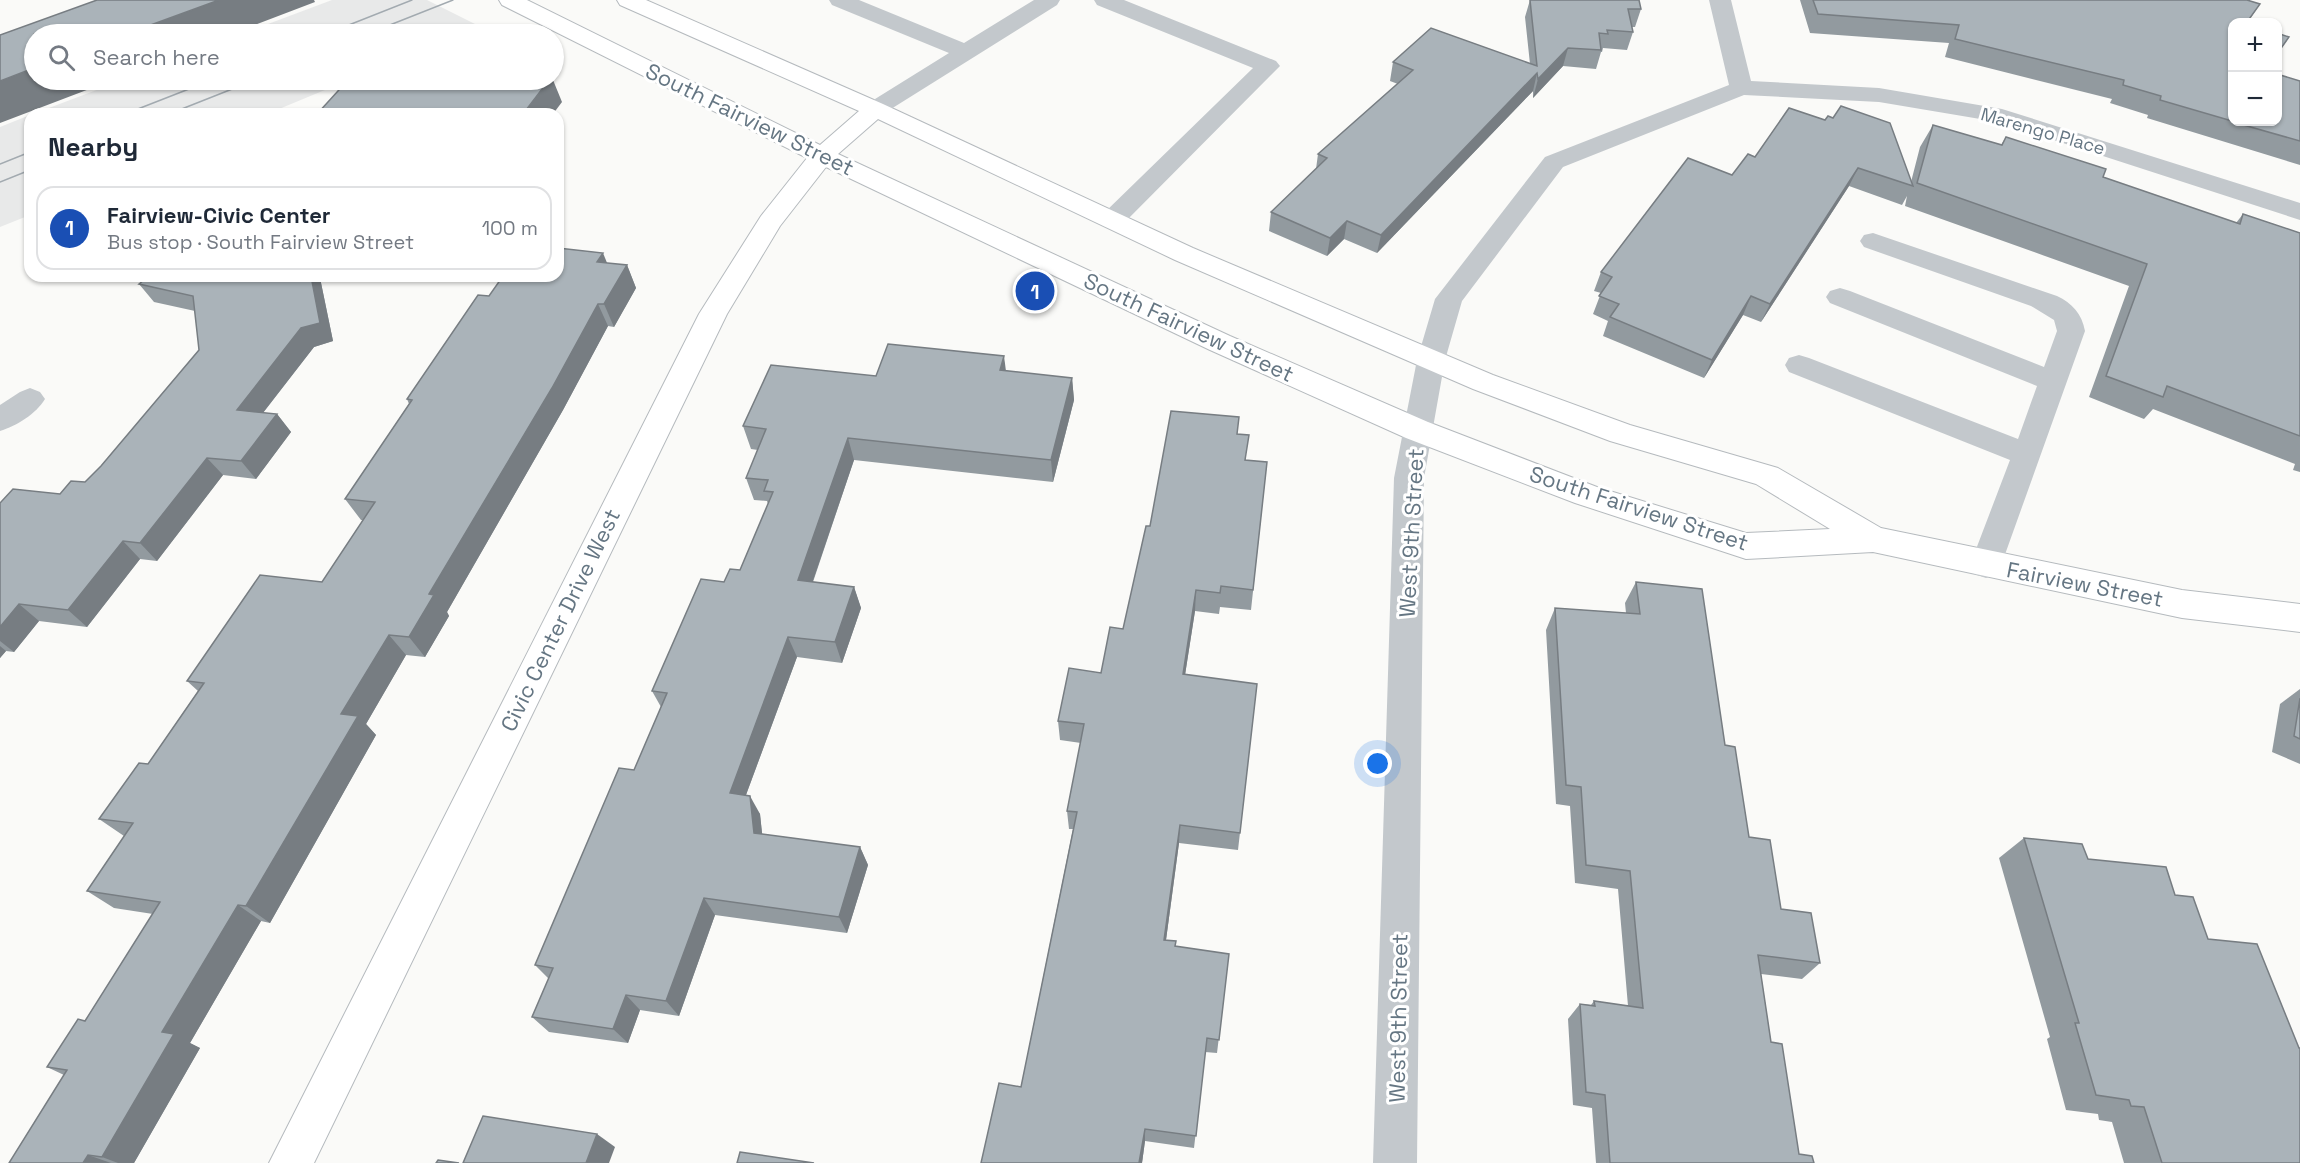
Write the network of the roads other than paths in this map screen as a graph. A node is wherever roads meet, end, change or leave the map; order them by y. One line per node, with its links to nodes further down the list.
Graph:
1 (510, 0): 7 (main road, South Fairview Street)
2 (628, 0): 11 (main road)
3 (840, 0): 9 (street)
4 (1049, 0): 9 (street)
5 (1105, 0): 14 (street)
6 (1720, 0): 10 (street)
7 (558, 24)
8 (564, 27): 12 (main road, South Fairview Street)
9 (966, 52): 11 (street)
10 (1741, 88): 13 (street, Marengo Place); 17 (street, West 9th Street)
11 (875, 109): 12 (main road, Civic Center Drive West); 14 (main road)
12 (822, 156): 22 (main road, South Fairview Street); 27 (main road, Civic Center Drive West)
13 (2300, 212)
14 (1112, 220): 17 (main road)
15 (1873, 241): 19 (street)
16 (1840, 297): 19 (street)
17 (1431, 360): 22 (street, West 9th Street); 24 (main road)
18 (1799, 365): 23 (street)
19 (2052, 381): 23 (street)
20 (30, 399): 21 (street)
21 (0, 420)
22 (1417, 430): 24 (main road, South Fairview Street); 28 (street, West 9th Street)
23 (2027, 455): 25 (street)
24 (1873, 539): 25 (main road, Fairview Street)
25 (1986, 565): 26 (main road, Fairview Street)
26 (2300, 618)
27 (291, 1163)
28 (1395, 1163)

